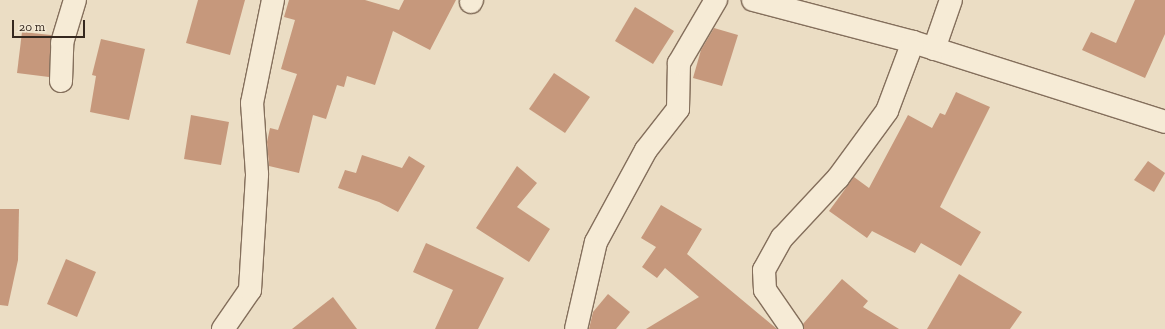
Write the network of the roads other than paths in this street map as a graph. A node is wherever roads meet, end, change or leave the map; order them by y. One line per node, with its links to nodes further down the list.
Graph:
1 (75, 0): 8 (street)
2 (273, 0): 10 (street)
3 (716, 0): 11 (street)
4 (753, 0): 6 (street)
5 (951, 0): 7 (street)
6 (913, 42): 7 (street); 12 (street)
7 (934, 49): 9 (street)
8 (61, 81)
9 (1165, 122)
10 (223, 329)
11 (576, 329)
12 (792, 329)

